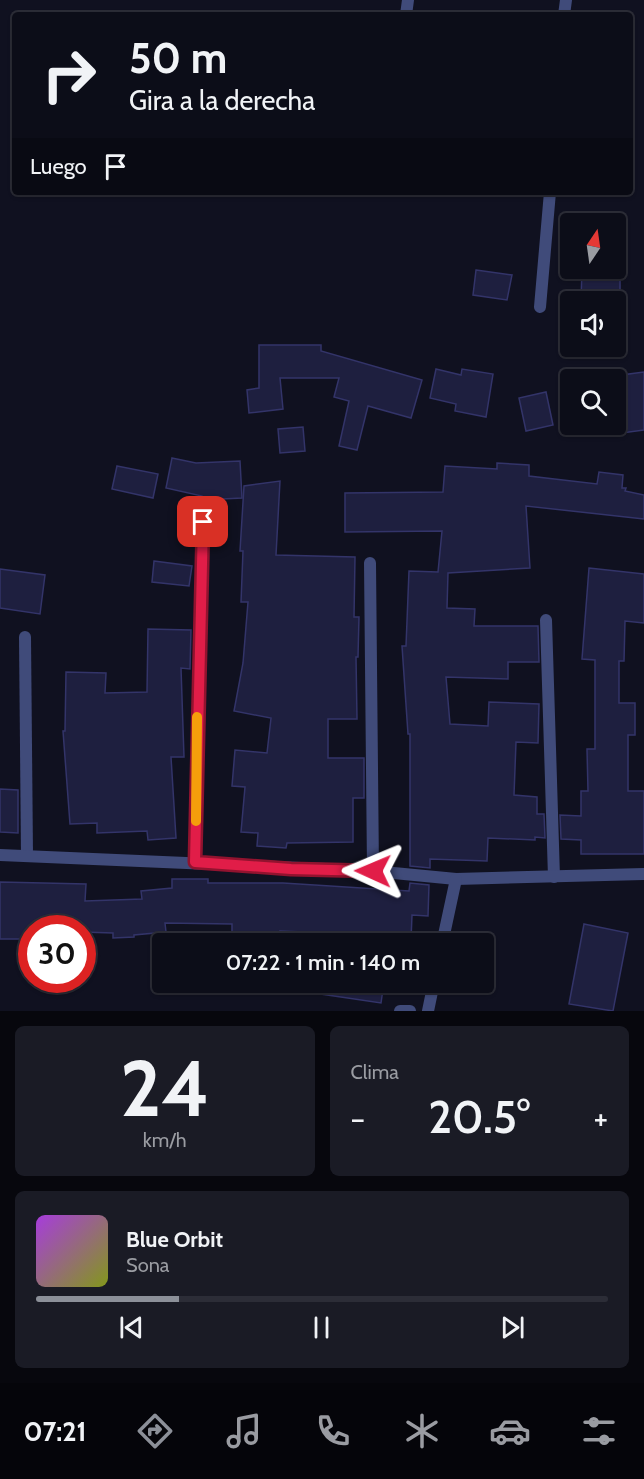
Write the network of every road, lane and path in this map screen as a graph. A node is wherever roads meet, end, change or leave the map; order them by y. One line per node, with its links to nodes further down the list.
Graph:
1 (550, 195): 2 (street)
2 (540, 307)
3 (203, 522): 9 (street)
4 (370, 563): 10 (street)
5 (546, 620): 12 (street)
6 (25, 637): 8 (street)
7 (0, 855): 8 (street)
8 (27, 855): 9 (street)
9 (195, 862): 10 (street)
10 (373, 871): 13 (street)
11 (644, 874): 12 (street)
12 (554, 877): 13 (street)
13 (456, 879): 14 (street)
14 (444, 933)
15 (432, 993): 18 (street)
16 (400, 1011): 17 (street)
17 (410, 1011)
18 (428, 1011)

